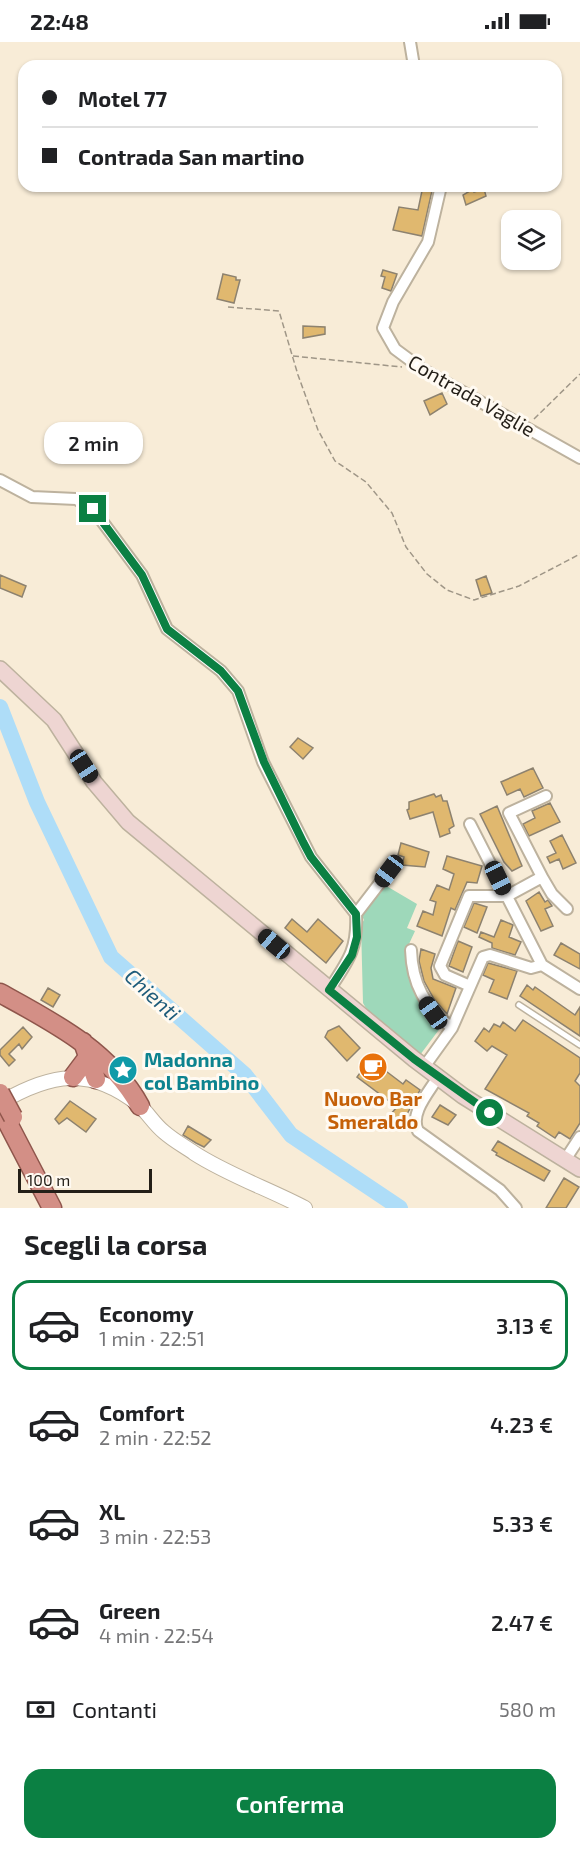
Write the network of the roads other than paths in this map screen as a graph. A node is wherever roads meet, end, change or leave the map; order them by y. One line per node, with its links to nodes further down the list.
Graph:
1 (410, 42): 2 (street)
2 (413, 60)
3 (440, 192): 4 (street, Contrada Vaglie)
4 (580, 458)
5 (0, 480): 13 (street)
6 (0, 669): 18 (main road)
7 (546, 796): 10 (street)
8 (470, 824): 11 (street)
9 (389, 871): 13 (street)
10 (542, 877): 11 (street); 12 (street)
11 (507, 896): 15 (street); 16 (street)
12 (567, 909)
13 (356, 914): 18 (street)
14 (411, 950): 21 (street)
15 (542, 965): 16 (street); 17 (street)
16 (470, 986): 21 (street)
17 (580, 989)
18 (329, 990): 24 (main road)
19 (0, 993): 23 (highway)
20 (519, 1005): 22 (lane)
21 (452, 1028): 24 (street)
22 (580, 1045)
23 (91, 1052): 25 (highway); 27 (highway); 29 (highway)
24 (424, 1067): 26 (main road)
25 (73, 1077): 27 (street); 30 (street)
26 (438, 1077): 32 (main road); 37 (street)
27 (96, 1079): 29 (street)
28 (0, 1093): 30 (highway, bridge)
29 (140, 1106): 36 (street)
30 (5, 1112): 34 (highway); 35 (highway)
31 (580, 1137): 32 (street)
32 (565, 1160): 33 (main road)
33 (580, 1169)
34 (52, 1208)
35 (60, 1208)
36 (305, 1208)
37 (516, 1208)

